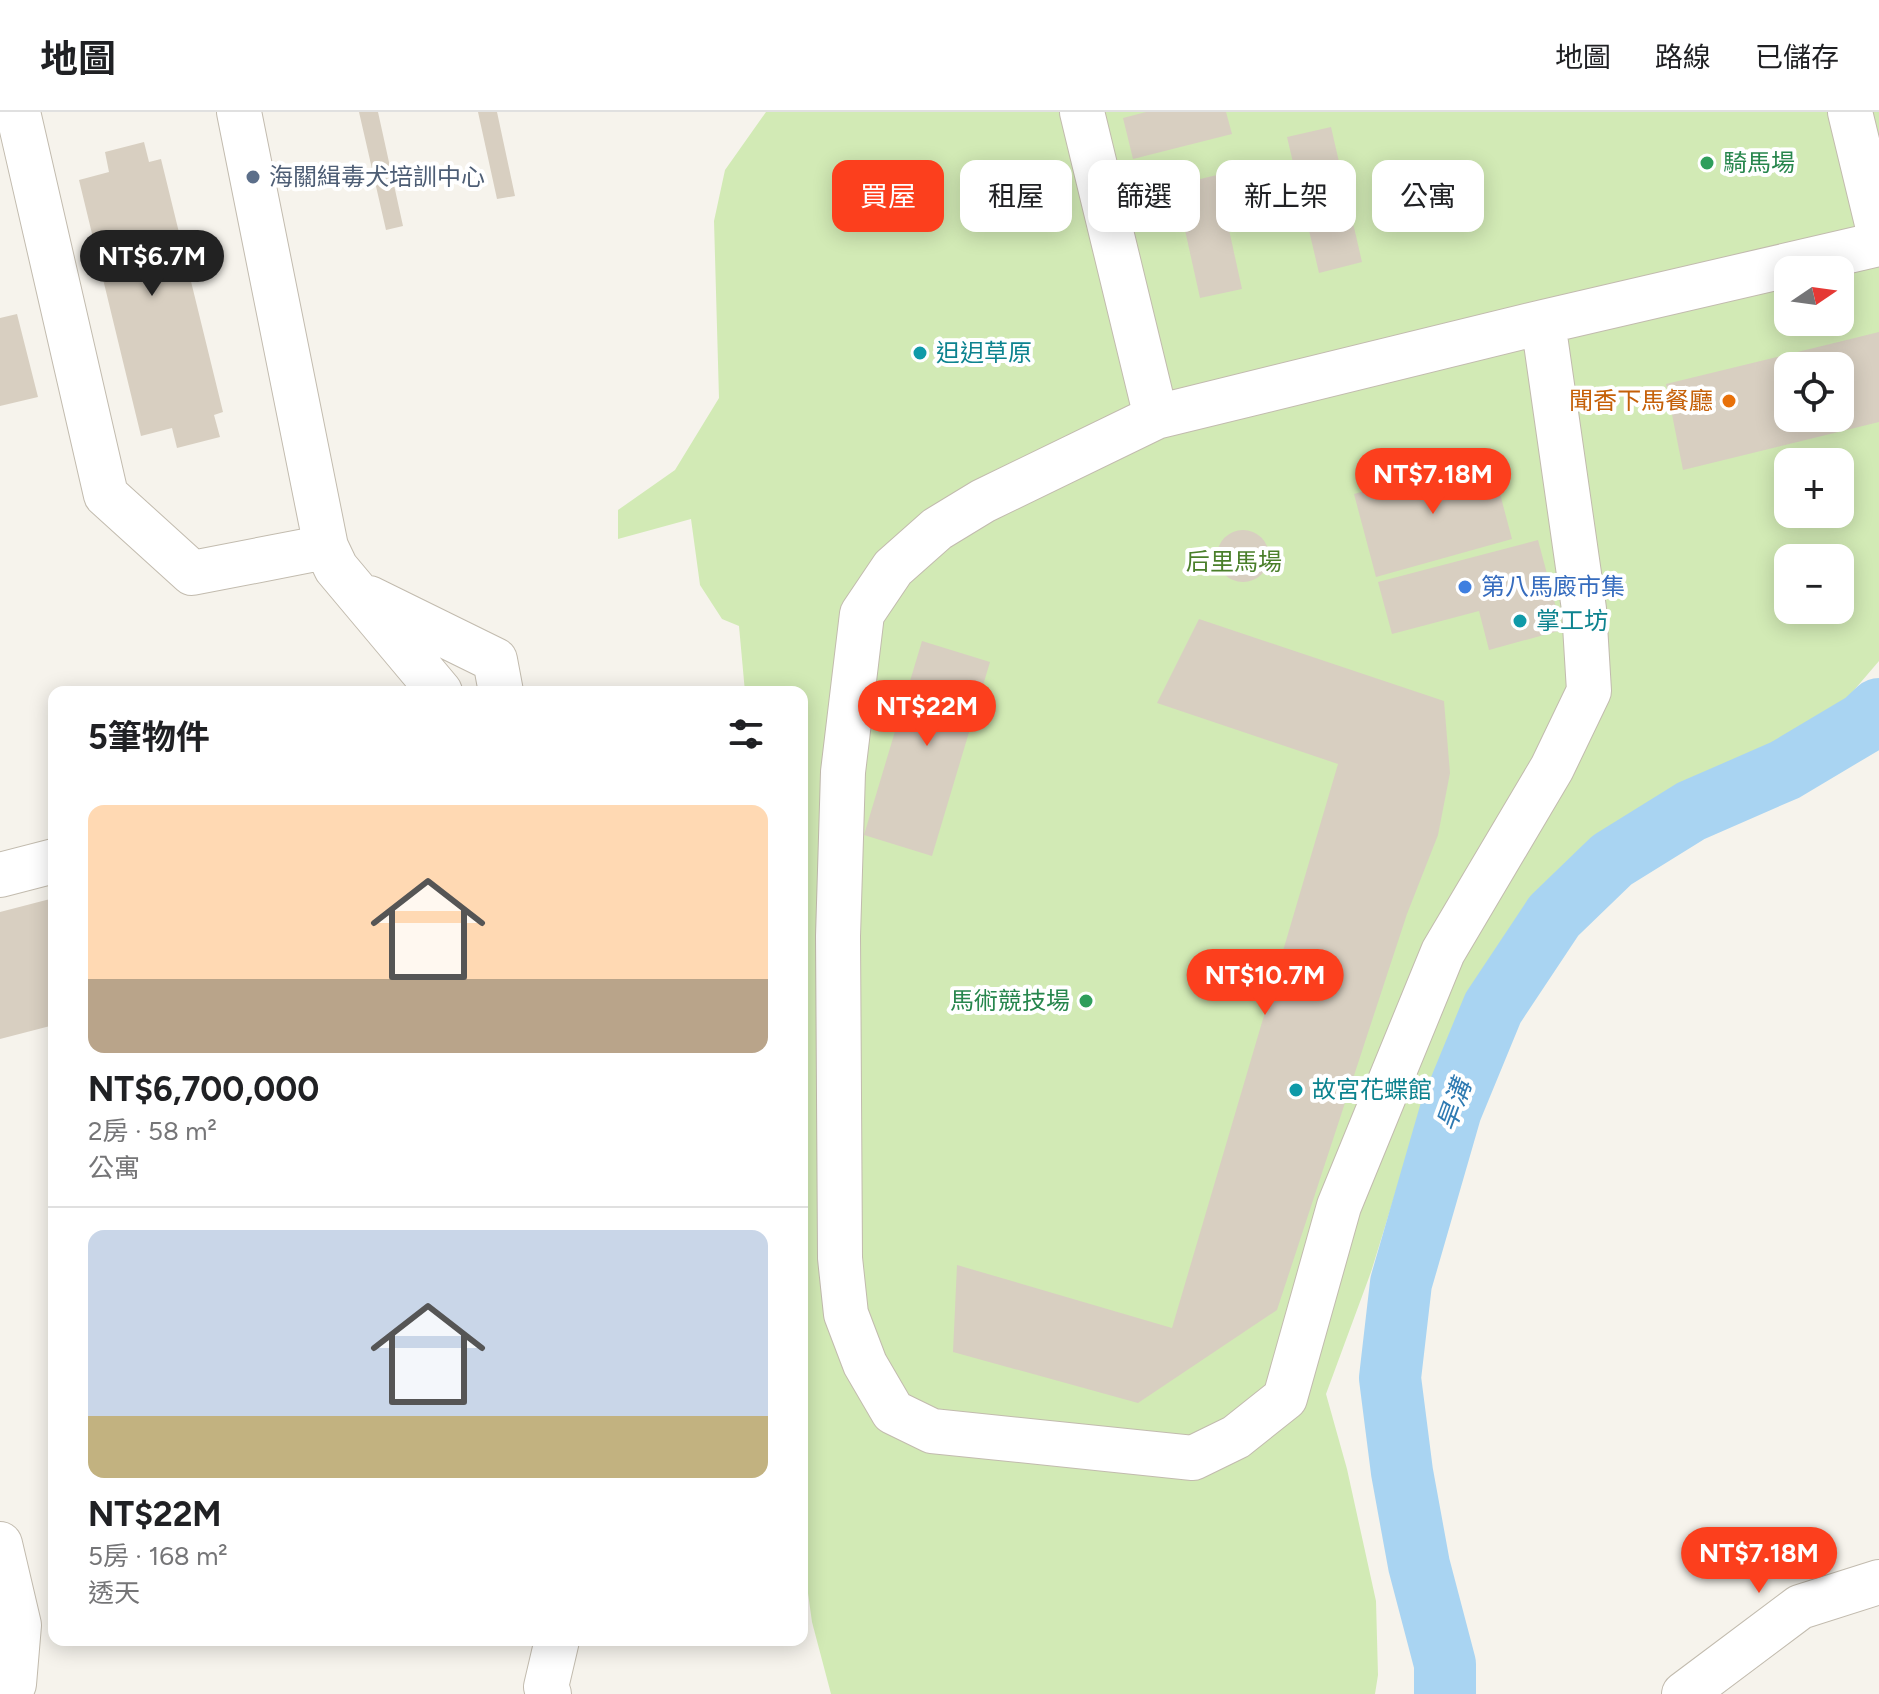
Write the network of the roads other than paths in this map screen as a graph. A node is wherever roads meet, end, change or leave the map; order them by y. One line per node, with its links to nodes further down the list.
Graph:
1 (18, 112): 9 (street)
2 (239, 112): 9 (street)
3 (1082, 112): 8 (street)
4 (1850, 112): 5 (street)
5 (1879, 232)
6 (1879, 244): 7 (street)
7 (1543, 322): 8 (street); 8 (street)
8 (1156, 417)
9 (326, 547): 10 (street)
10 (356, 592): 11 (street); 12 (street)
11 (435, 686)
12 (500, 686)
13 (48, 863): 14 (street)
14 (0, 875)
15 (0, 1544): 18 (street)
16 (1879, 1582): 20 (street)
17 (556, 1646): 19 (street)
18 (5, 1694)
19 (549, 1694)
20 (1684, 1694)

